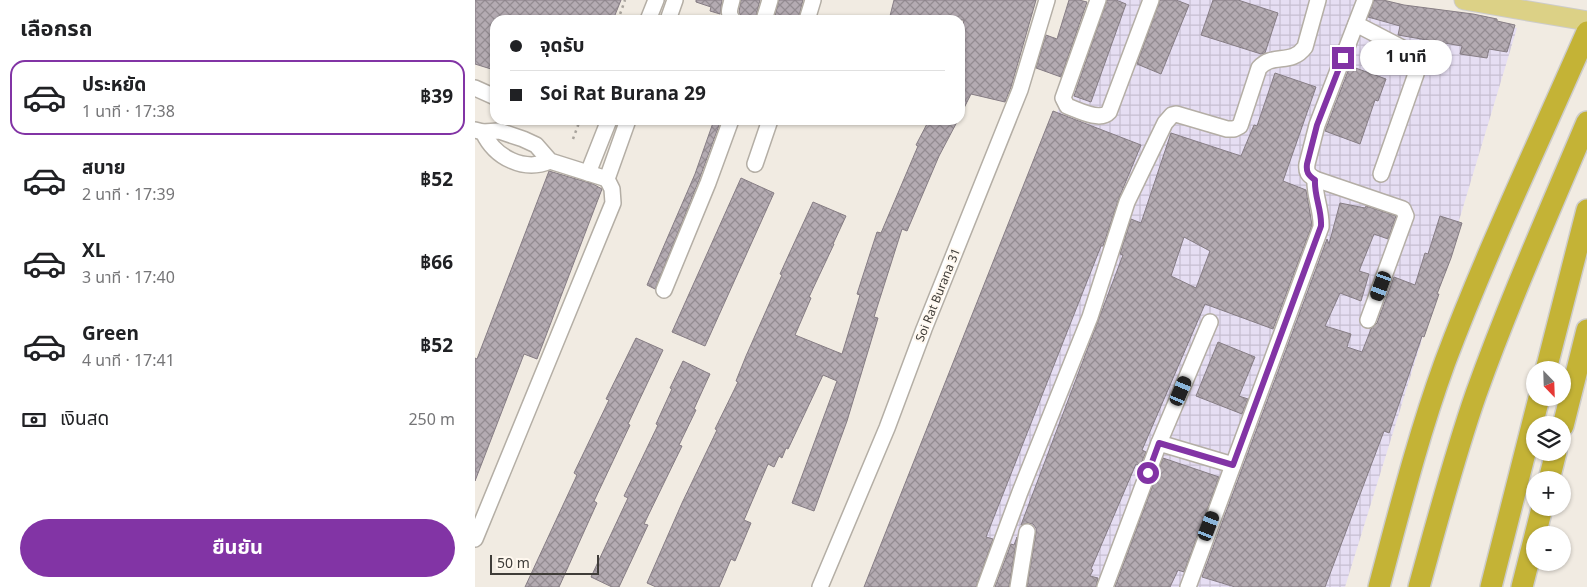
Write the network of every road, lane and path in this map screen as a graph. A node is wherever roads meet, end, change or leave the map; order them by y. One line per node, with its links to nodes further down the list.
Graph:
1 (625, 0): 13 (path)
2 (656, 0): 14 (street)
3 (675, 0): 15 (street)
4 (732, 0): 16 (street)
5 (770, 0): 17 (street)
6 (813, 0): 18 (street)
7 (1047, 0): 51 (street, Soi Rat Burana 31)
8 (1098, 0): 9 (street)
9 (1151, 0)
10 (1318, 0): 52 (street)
11 (1365, 0): 20 (street)
12 (1464, 0): 19 (main road)
13 (620, 15)
14 (650, 15)
15 (669, 15)
16 (729, 15)
17 (766, 15)
18 (808, 15)
19 (1587, 21)
20 (1356, 24): 35 (street); 37 (street)
21 (1587, 32): 56 (highway)
22 (475, 88): 23 (street)
23 (490, 95)
24 (1587, 122): 57 (highway)
25 (578, 125): 31 (path)
26 (607, 125): 34 (street)
27 (626, 125): 36 (street)
28 (729, 125): 39 (street)
29 (768, 125): 33 (street)
30 (487, 128): 32 (street); 32 (street)
31 (573, 139)
32 (550, 161): 34 (street)
33 (755, 164)
34 (588, 172): 36 (street)
35 (1381, 174)
36 (607, 179): 50 (street)
37 (1315, 180): 40 (street); 47 (street)
38 (1587, 210): 43 (highway)
39 (664, 290)
40 (1368, 320)
41 (1210, 322): 46 (street)
42 (1587, 330): 45 (highway)
43 (1548, 361)
44 (1537, 406): 58 (highway)
45 (1566, 416)
46 (1159, 443): 47 (street); 54 (street)
47 (1233, 465): 55 (street)
48 (1540, 516): 59 (highway)
49 (1027, 532): 53 (street)
50 (475, 539)
51 (820, 587)
52 (985, 587)
53 (1018, 587)
54 (1105, 587)
55 (1188, 587)
56 (1379, 587)
57 (1419, 587)
58 (1491, 587)
59 (1521, 587)

